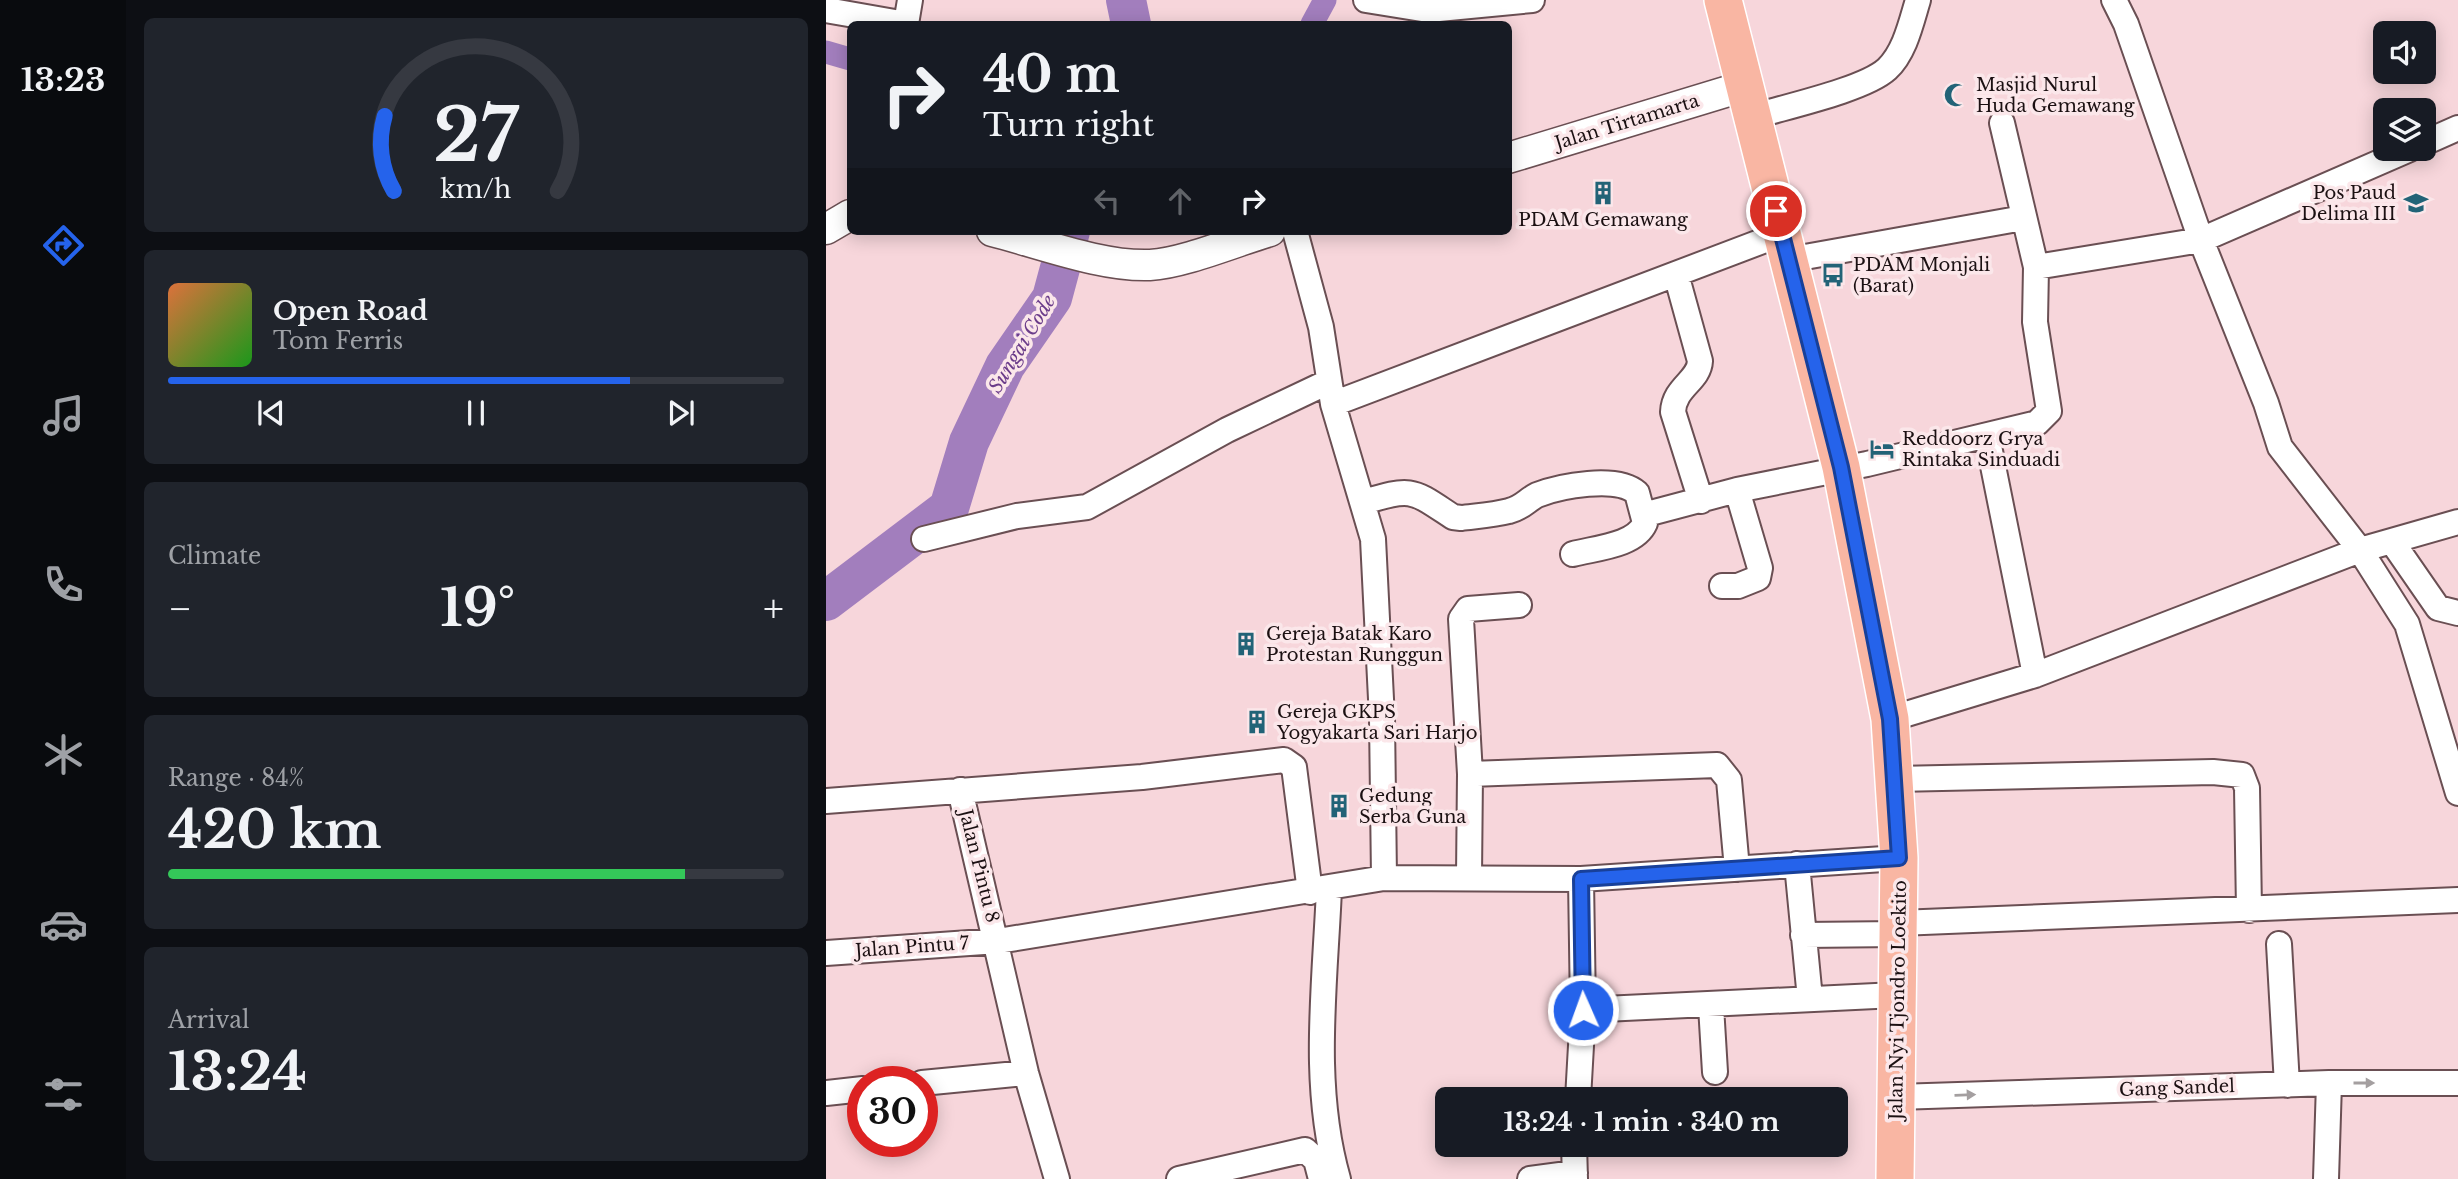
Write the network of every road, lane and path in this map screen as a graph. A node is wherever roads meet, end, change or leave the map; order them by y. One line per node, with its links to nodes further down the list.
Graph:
1 (910, 0): 10 (street)
2 (1366, 0): 7 (street)
3 (1532, 0): 7 (street)
4 (1723, 0): 11 (main road, Jalan Nyi Tjondro Loekito)
5 (1918, 0): 11 (street)
6 (2114, 0): 23 (street)
7 (1429, 5)
8 (826, 10): 9 (street)
9 (889, 21)
10 (906, 21)
11 (1749, 101): 15 (street, Jalan Tirtamarta); 24 (main road, Jalan Nyi Tjondro Loekito)
12 (2002, 123): 18 (street)
13 (2458, 128): 14 (street)
14 (2436, 138)
15 (1512, 157)
16 (2382, 161): 23 (street)
17 (847, 217): 19 (street)
18 (2023, 218): 24 (street); 25 (street)
19 (826, 229)
20 (1008, 235): 21 (street)
21 (1256, 235)
22 (1296, 235): 27 (street)
23 (2201, 240): 25 (street); 37 (street)
24 (1785, 247): 26 (street); 29 (main road, Jalan Nyi Tjondro Loekito)
25 (2036, 267): 28 (street)
26 (1676, 274): 27 (street); 31 (street)
27 (1330, 393): 32 (street); 35 (street)
28 (1987, 436): 29 (street); 42 (street)
29 (1841, 467): 30 (street); 43 (main road, Jalan Nyi Tjondro Loekito)
30 (1737, 490): 31 (street); 39 (street)
31 (1701, 501): 33 (street)
32 (1364, 502): 33 (street); 53 (street)
33 (1643, 515): 38 (street)
34 (2458, 522): 36 (street)
35 (924, 539)
36 (2393, 543): 37 (street); 41 (street)
37 (2360, 550): 42 (street); 47 (street)
38 (1573, 554)
39 (1722, 586)
40 (1519, 605): 44 (street)
41 (2458, 613)
42 (2035, 675): 43 (street)
43 (1890, 719): 45 (main road, Jalan Nyi Tjondro Loekito)
44 (1470, 774): 51 (street); 52 (street)
45 (1896, 779): 49 (main road, Jalan Nyi Tjondro Loekito); 57 (street)
46 (960, 790): 48 (street); 55 (street); 60 (street, Jalan Pintu 8)
47 (2458, 793)
48 (826, 802)
49 (1899, 858): 50 (street, Jalan Pintu 7); 58 (main road, Jalan Nyi Tjondro Loekito)
50 (1797, 864): 51 (street, Jalan Pintu 7); 59 (street)
51 (1737, 869): 54 (street, Jalan Pintu 7)
52 (1469, 876): 53 (street, Jalan Pintu 7); 54 (street, Jalan Pintu 7)
53 (1384, 878): 55 (street, Jalan Pintu 7)
54 (1581, 879): 66 (street)
55 (1320, 890): 60 (street, Jalan Pintu 7); 82 (street)
56 (2458, 900): 57 (street)
57 (2249, 910): 58 (street)
58 (1899, 929): 59 (street); 63 (main road, Jalan Nyi Tjondro Loekito)
59 (1803, 935): 64 (street)
60 (998, 942): 62 (street, Jalan Pintu 7); 68 (street, Jalan Pintu 8)
61 (2279, 944): 72 (street)
62 (826, 953)
63 (1896, 995): 64 (street); 76 (main road, Jalan Nyi Tjondro Loekito)
64 (1810, 999): 65 (street)
65 (1711, 1006): 66 (street); 67 (street)
66 (1583, 1010): 73 (street)
67 (1715, 1072)
68 (1026, 1073): 69 (street); 80 (street, Jalan Pintu 8)
69 (938, 1081)
70 (2329, 1083): 71 (street, Gang Sandel, one-way to 71); 72 (street, Gang Sandel); 85 (street)
71 (2458, 1083)
72 (2287, 1085): 76 (street, Gang Sandel, one-way to 72)
73 (1579, 1087)
74 (847, 1091): 75 (street)
75 (826, 1093)
76 (1897, 1097): 84 (main road, Jalan Nyi Tjondro Loekito)
77 (1574, 1157): 78 (street)
78 (1575, 1176): 83 (street)
79 (1194, 1177): 81 (street)
80 (1057, 1179)
81 (1321, 1179)
82 (1338, 1179)
83 (1530, 1179)
84 (1895, 1179)
85 (2326, 1179)

